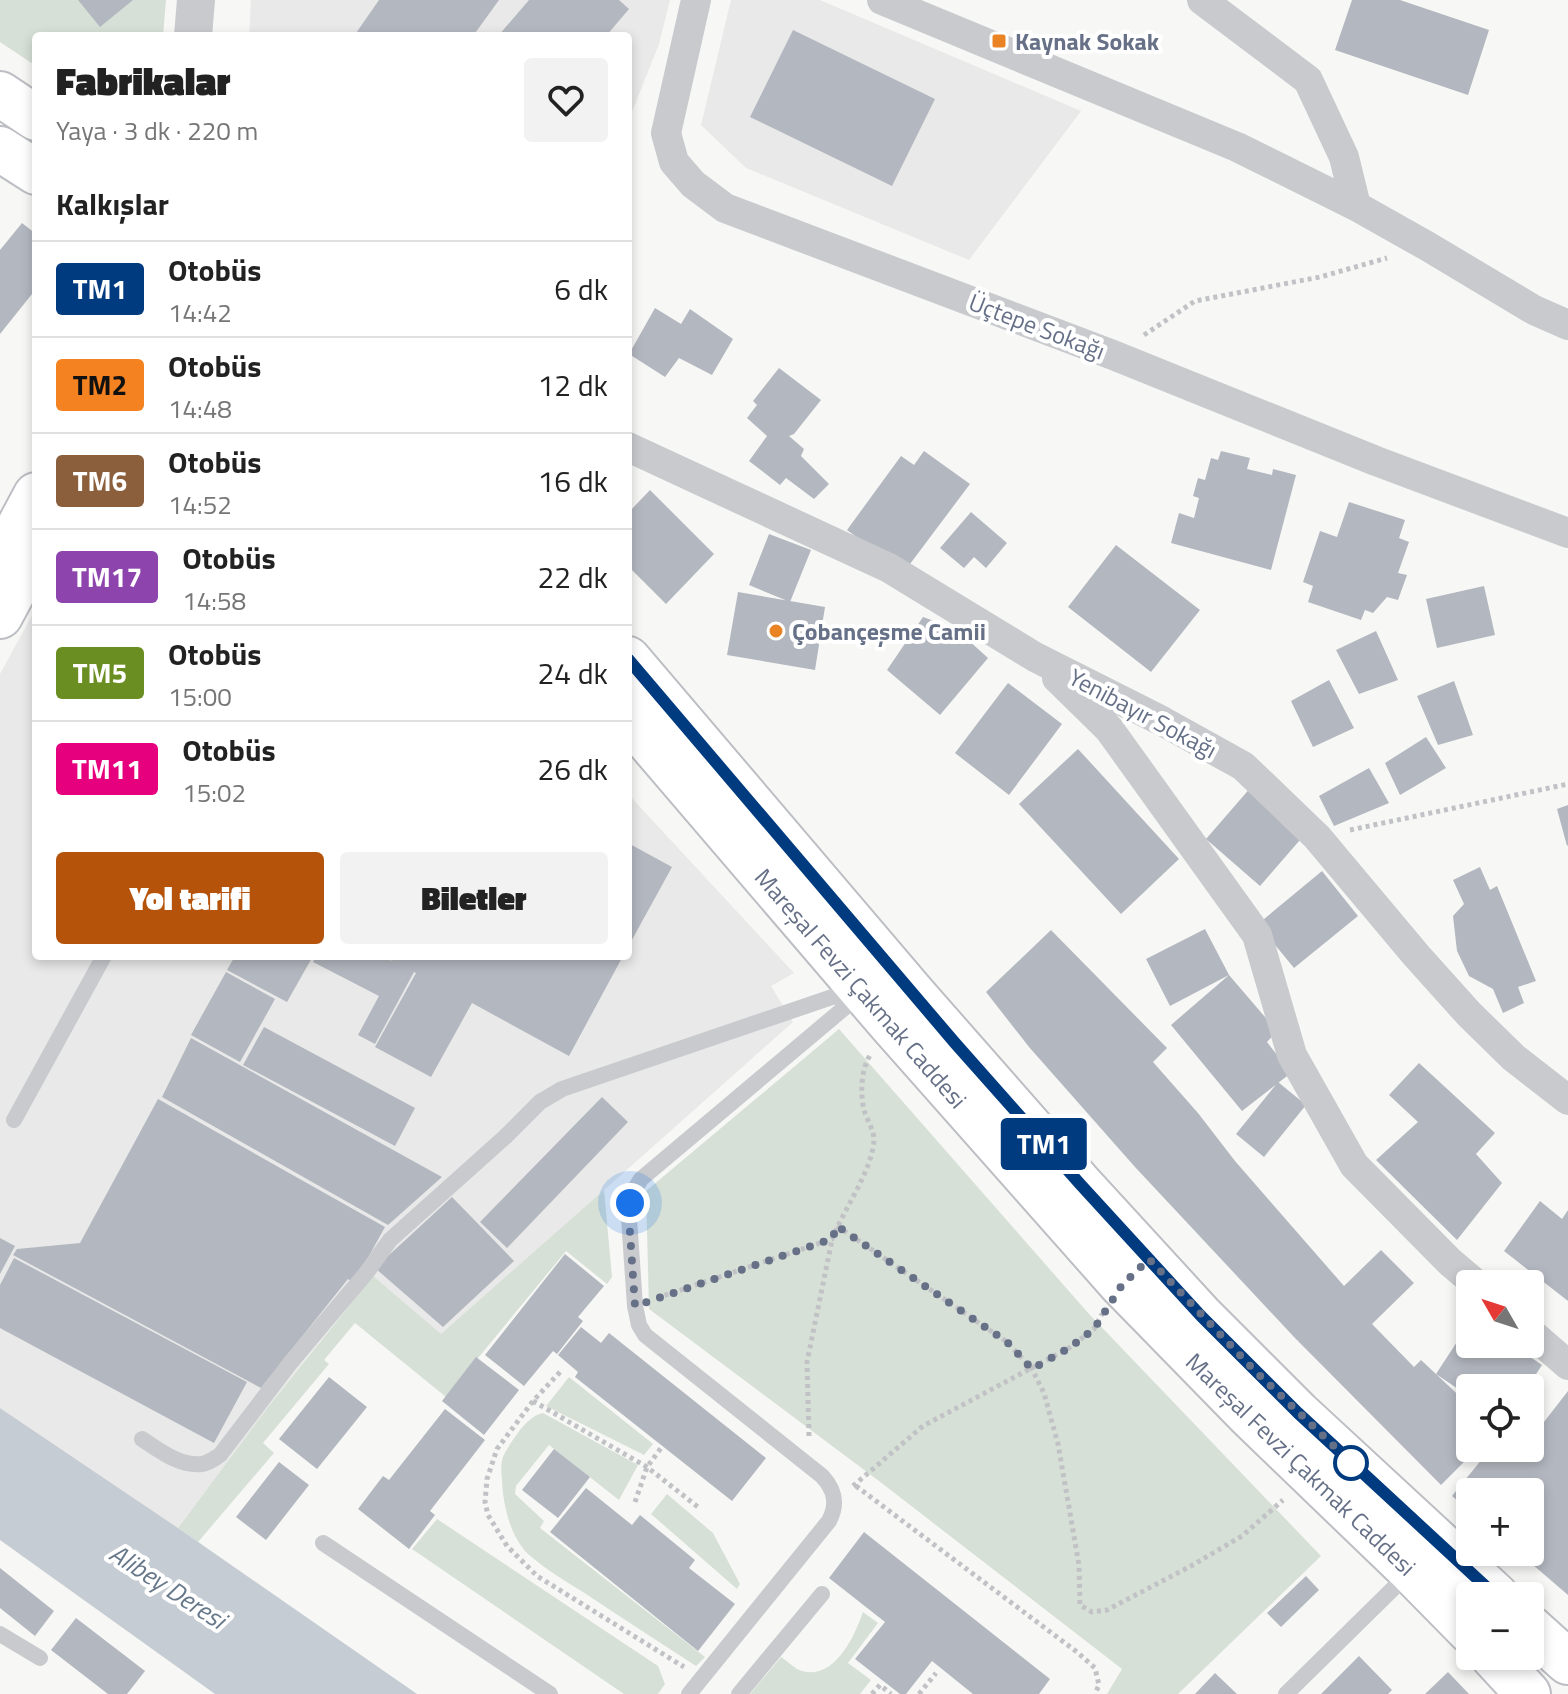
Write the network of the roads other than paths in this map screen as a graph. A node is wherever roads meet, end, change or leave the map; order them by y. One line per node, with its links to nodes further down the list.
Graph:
1 (196, 0): 6 (street)
2 (220, 0): 7 (street)
3 (696, 0): 16 (street, Üçtepe Sokağı)
4 (882, 0): 12 (street)
5 (1202, 0): 12 (street)
6 (193, 32)
7 (218, 32)
8 (0, 94): 9 (main road)
9 (32, 115)
10 (0, 149): 11 (main road)
11 (32, 169)
12 (1356, 206): 13 (street)
13 (1568, 325)
14 (632, 449): 20 (street, Yenibayır Sokağı)
15 (32, 502): 18 (main road)
16 (1568, 533)
17 (32, 556): 19 (main road)
18 (0, 562)
19 (0, 616)
20 (1035, 657): 25 (street, Yenibayır Sokağı); 27 (street)
21 (632, 664): 33 (main road, Mareşal Fevzi Çakmak Caddesi)
22 (632, 722): 24 (main road, Mareşal Fevzi Çakmak Caddesi)
23 (102, 960): 26 (lane)
24 (877, 1008): 30 (lane); 32 (main road, Mareşal Fevzi Çakmak Caddesi); 42 (lane)
25 (1568, 1100)
26 (14, 1120)
27 (1459, 1270)
28 (1544, 1344): 29 (street)
29 (1568, 1365)
30 (142, 1439)
31 (323, 1543): 41 (lane)
32 (1411, 1571): 35 (main road, Mareşal Fevzi Çakmak Caddesi); 44 (lane)
33 (1481, 1582)
34 (822, 1594): 43 (lane)
35 (1456, 1617)
36 (0, 1634): 38 (lane)
37 (1544, 1641): 39 (main road)
38 (40, 1658)
39 (1568, 1662)
40 (1506, 1670): 45 (main road)
41 (550, 1694)
42 (689, 1694)
43 (739, 1694)
44 (1286, 1694)
45 (1528, 1694)

